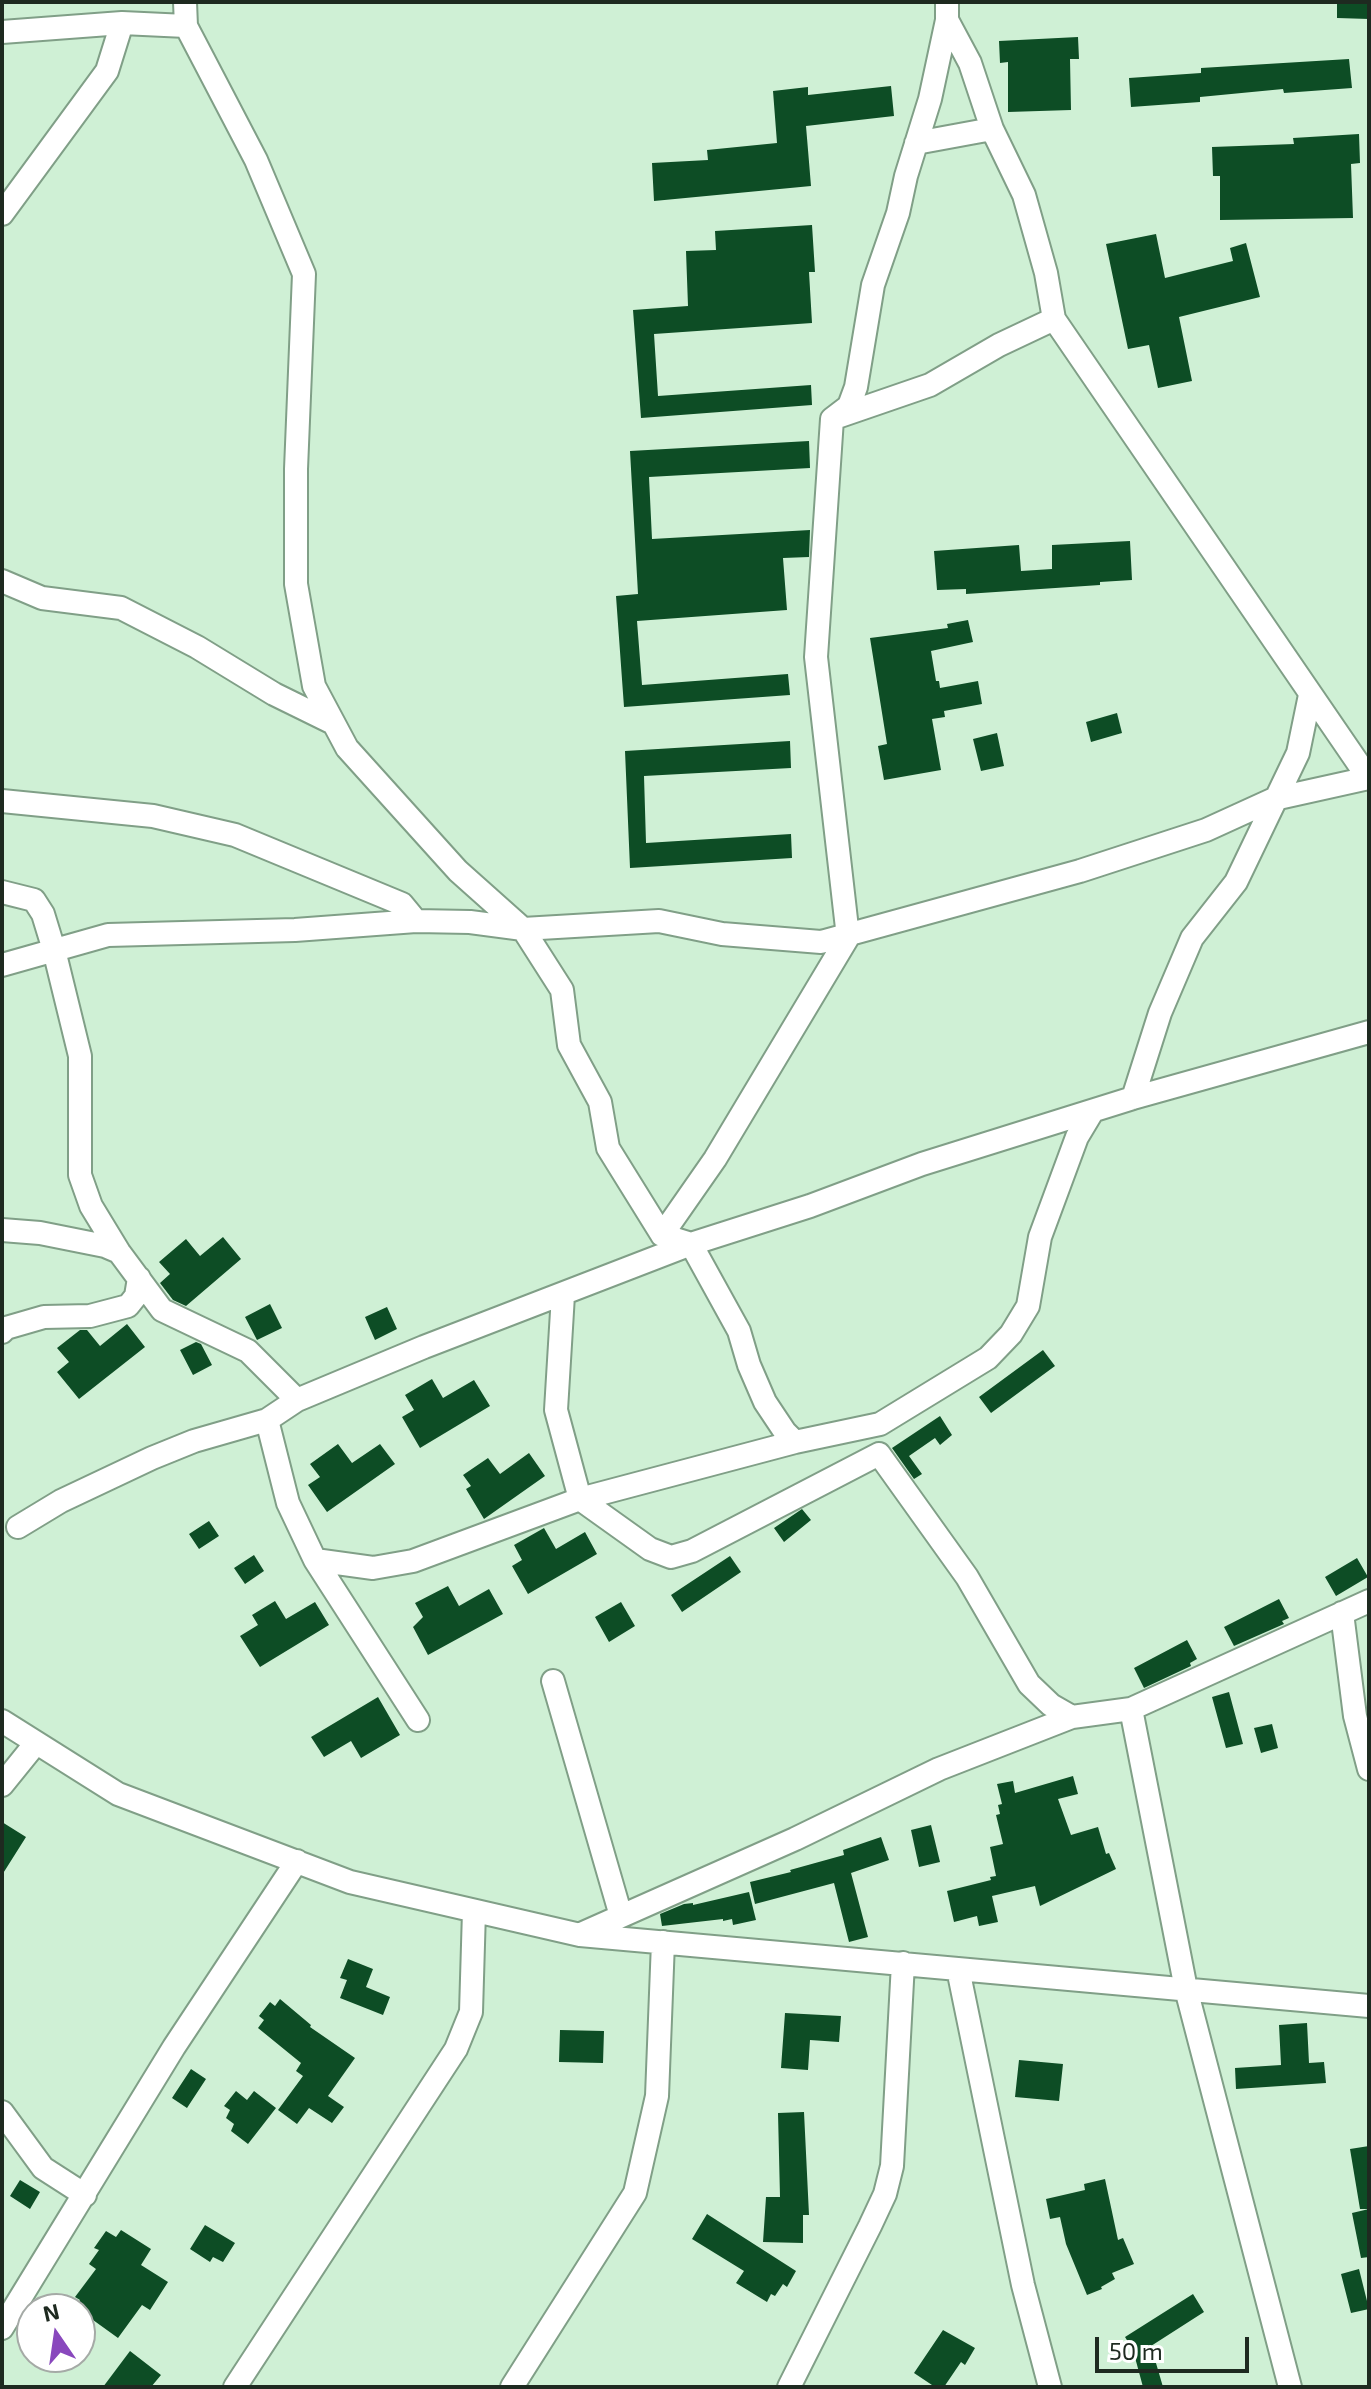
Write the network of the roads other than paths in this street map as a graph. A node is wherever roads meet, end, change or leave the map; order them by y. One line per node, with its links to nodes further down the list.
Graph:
1 (185, 2): 4 (street)
2 (947, 11): 6 (street); 7 (street)
3 (122, 23): 4 (street); 5 (street); 8 (street)
4 (186, 26): 13 (street)
5 (2, 32)
6 (992, 129): 7 (street); 9 (street)
7 (916, 143): 10 (street)
8 (2, 214)
9 (1054, 319): 10 (street); 12 (street)
10 (832, 419): 20 (street)
11 (2, 581): 13 (street)
12 (1310, 695): 14 (street); 15 (street)
13 (333, 723): 19 (street)
14 (1369, 778): 15 (street)
15 (1274, 799): 20 (street); 24 (street)
16 (2, 801): 18 (street)
17 (2, 892): 21 (street)
18 (416, 921): 19 (street); 21 (street)
19 (523, 929): 20 (street); 27 (street)
20 (848, 937): 27 (street)
21 (54, 950): 22 (street); 29 (street)
22 (2, 965)
23 (1369, 1032): 24 (street)
24 (1133, 1098): 25 (street)
25 (1092, 1112): 28 (street); 35 (street)
26 (2, 1230): 29 (street)
27 (662, 1235): 28 (street)
28 (691, 1244): 31 (street); 36 (street)
29 (119, 1252): 30 (street)
30 (139, 1278): 32 (street); 33 (street)
31 (563, 1295): 33 (street); 38 (street)
32 (2, 1332)
33 (297, 1400): 34 (street)
34 (267, 1420): 39 (street); 40 (street)
35 (880, 1424): 36 (street); 37 (street)
36 (795, 1442): 38 (street)
37 (879, 1454): 38 (street); 45 (street)
38 (580, 1499): 40 (street)
39 (18, 1527)
40 (315, 1560): 46 (street)
41 (1369, 1601): 42 (street)
42 (1342, 1613): 44 (street); 49 (street)
43 (553, 1681): 53 (street)
44 (1131, 1709): 45 (street); 58 (street)
45 (1072, 1717): 53 (street)
46 (418, 1720)
47 (2, 1721): 48 (street)
48 (36, 1743): 50 (street); 51 (street)
49 (1369, 1769)
50 (2, 1785)
51 (297, 1861): 52 (street); 61 (street)
52 (474, 1911): 54 (street); 63 (street)
53 (621, 1916): 54 (street)
54 (580, 1935): 55 (street)
55 (663, 1942): 56 (street); 64 (street)
56 (903, 1963): 57 (street); 65 (street)
57 (958, 1969): 58 (street); 66 (street)
58 (1186, 1989): 59 (street); 67 (street)
59 (1369, 2006)
60 (2, 2112): 61 (street)
61 (85, 2195): 62 (street)
62 (2, 2328)
63 (235, 2387)
64 (512, 2387)
65 (789, 2387)
66 (1050, 2387)
67 (1290, 2387)

